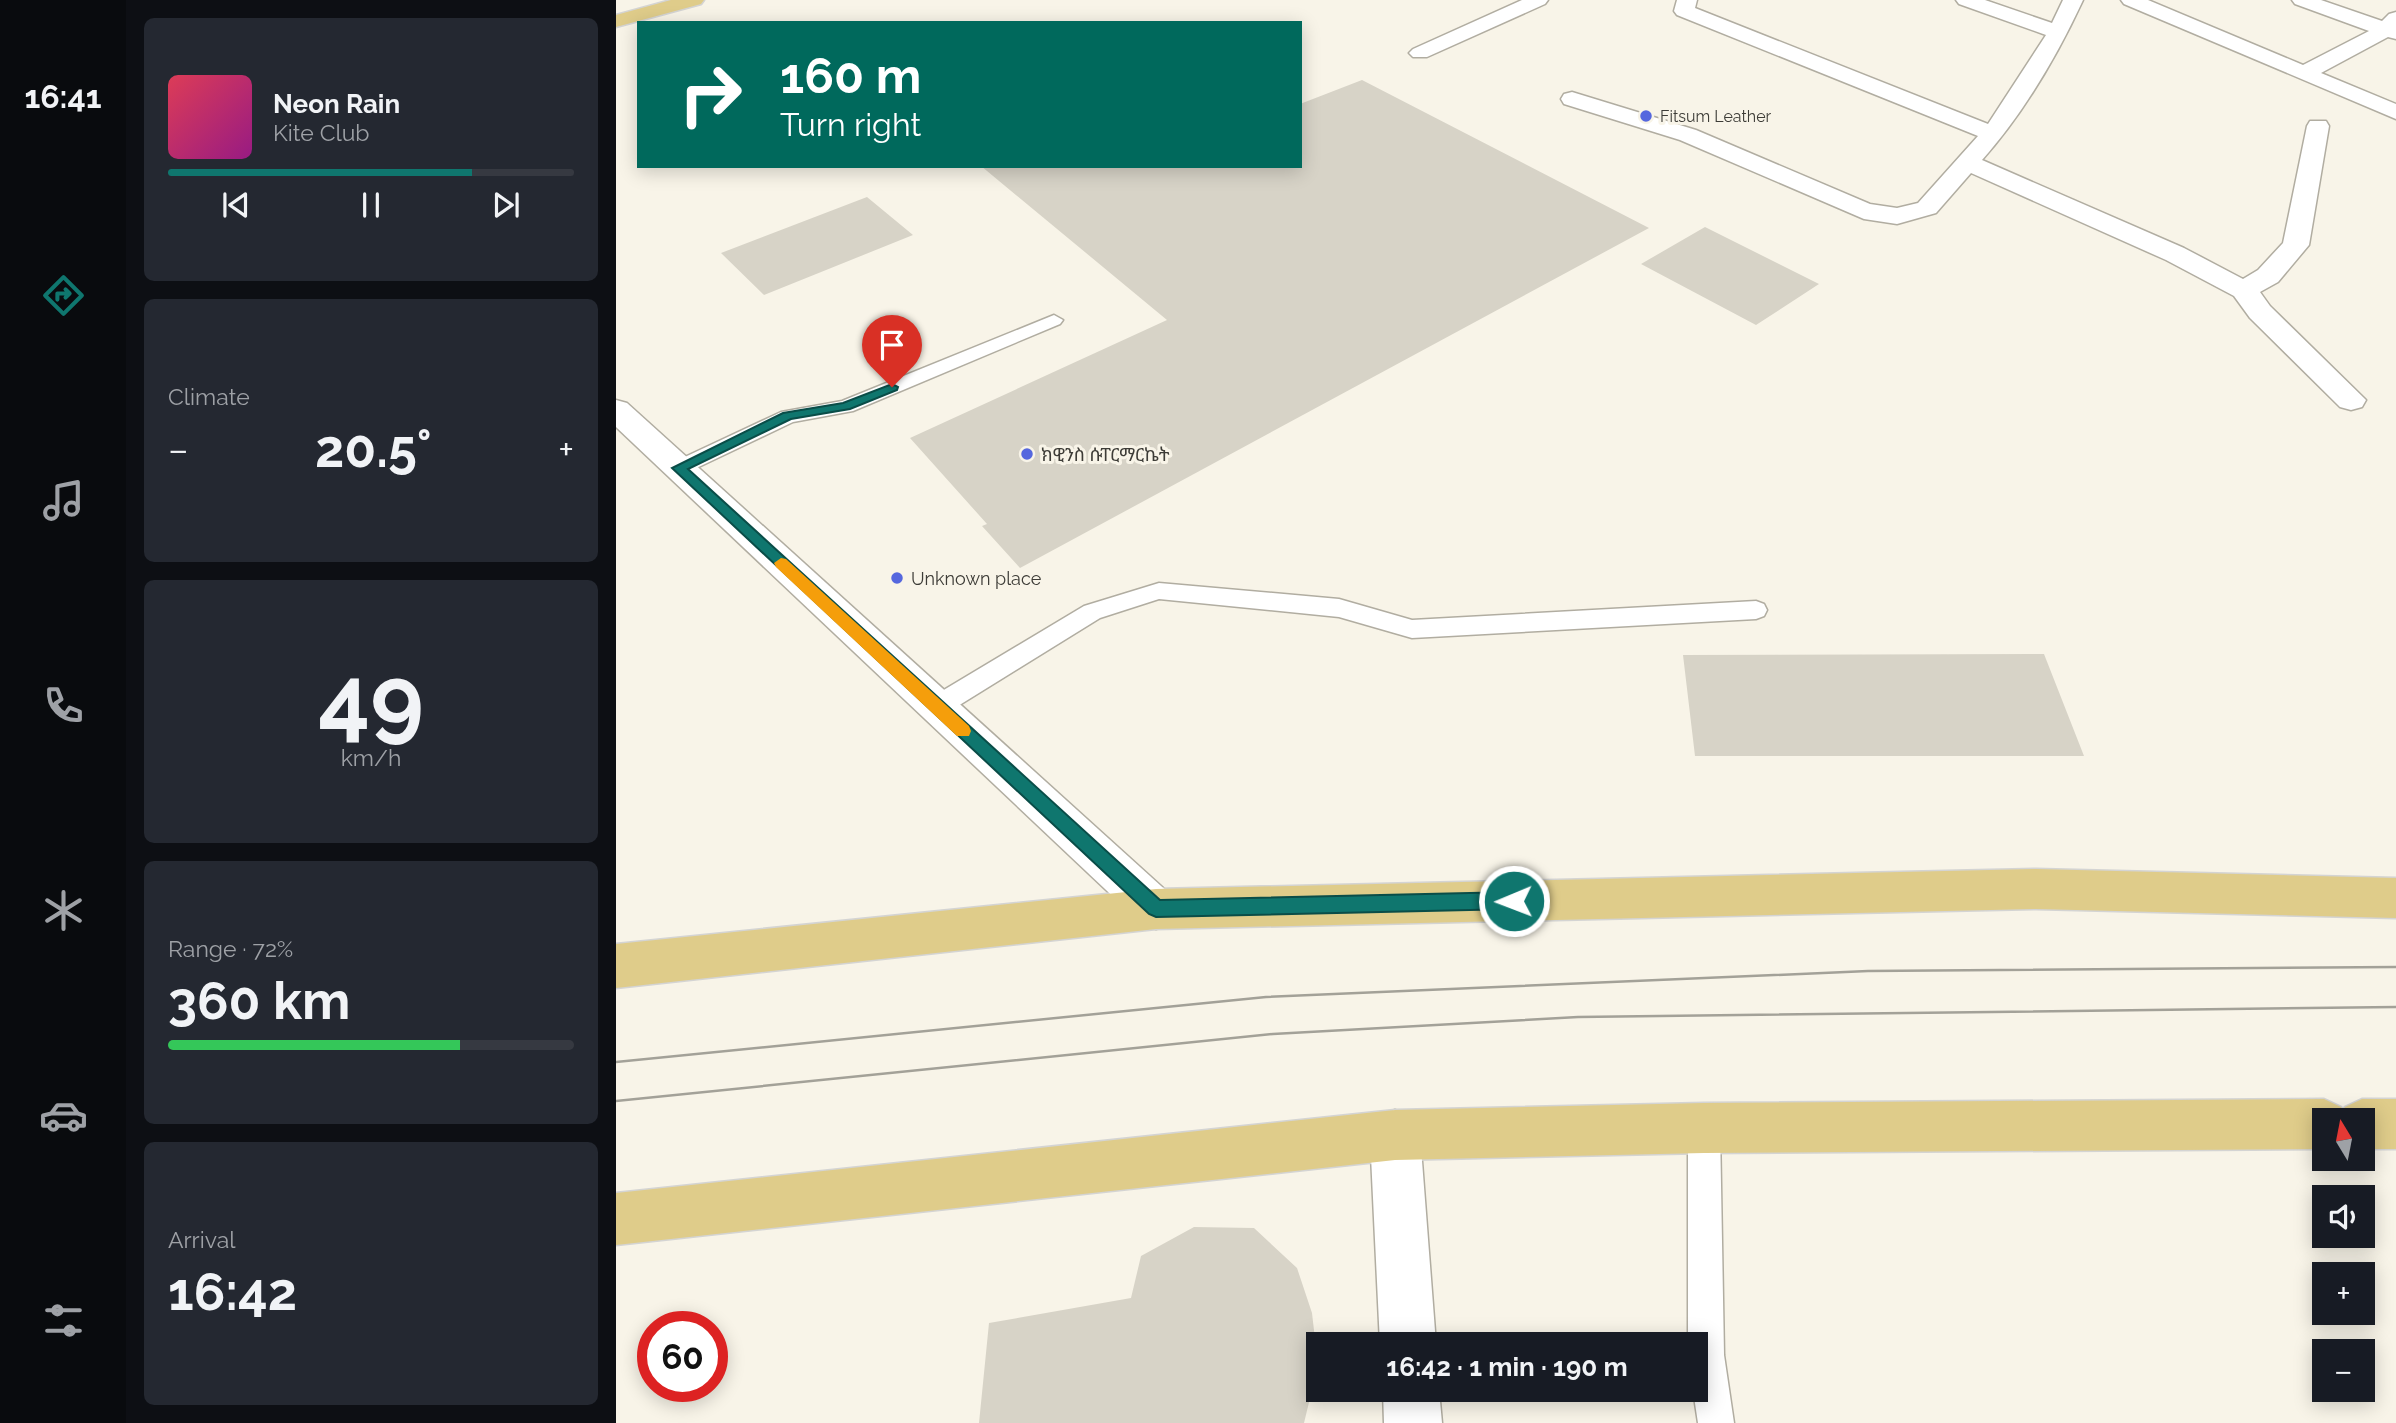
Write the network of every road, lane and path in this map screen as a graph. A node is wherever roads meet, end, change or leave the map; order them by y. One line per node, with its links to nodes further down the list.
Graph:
1 (640, 0): 9 (main road)
2 (694, 0): 10 (main road)
3 (1538, 0): 13 (street)
4 (1966, 0): 12 (street)
5 (2073, 0): 12 (street)
6 (2132, 0): 14 (street)
7 (2302, 0): 11 (street)
8 (1680, 5): 18 (street)
9 (616, 7)
10 (616, 21)
11 (2393, 27): 14 (street)
12 (2058, 32): 18 (street)
13 (1420, 53)
14 (2304, 74): 16 (street)
15 (1572, 99): 19 (street)
16 (2396, 112)
17 (2318, 127): 20 (street)
18 (1993, 134): 19 (street)
19 (1968, 163): 20 (street)
20 (2244, 290): 22 (street)
21 (1054, 320): 24 (lane)
22 (2351, 400)
23 (616, 410): 24 (street)
24 (679, 468): 26 (street)
25 (1756, 610): 26 (lane)
26 (936, 706): 28 (street)
27 (2396, 898): 28 (main road)
28 (1156, 909): 29 (main road)
29 (616, 966)
30 (2312, 1124): 33 (main road)
31 (2375, 1124): 32 (main road)
32 (2396, 1124)
33 (1704, 1128): 34 (main road); 39 (lane)
34 (1395, 1135): 35 (main road); 36 (street)
35 (616, 1219)
36 (1407, 1332)
37 (1412, 1402): 38 (street)
38 (1413, 1423)
39 (1716, 1423)

